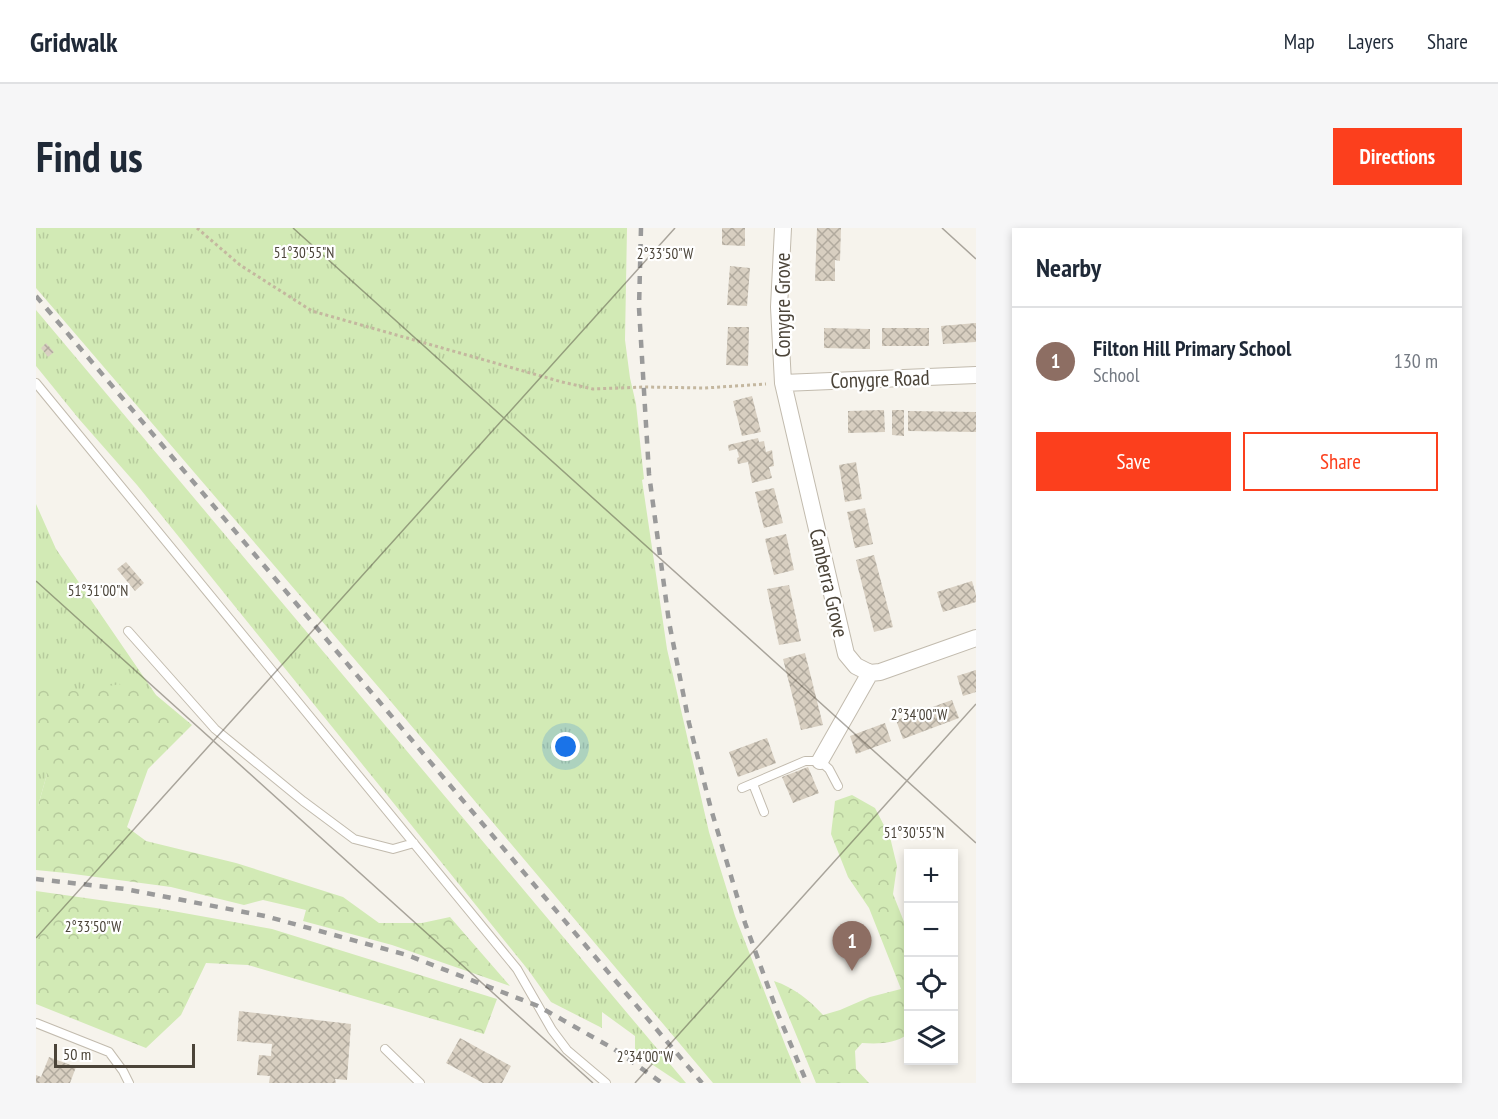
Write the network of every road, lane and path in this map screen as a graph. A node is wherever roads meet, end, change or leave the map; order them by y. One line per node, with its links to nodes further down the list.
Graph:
1 (197, 228): 5 (path)
2 (783, 228): 5 (street, Conygre Grove)
3 (976, 375): 5 (street, Conygre Road)
4 (36, 383): 14 (lane)
5 (783, 383): 8 (street, Canberra Grove)
6 (128, 631): 14 (lane)
7 (976, 638): 8 (street)
8 (870, 673): 9 (street)
9 (820, 761): 10 (lane); 11 (lane)
10 (753, 783): 12 (lane); 13 (lane)
11 (838, 786)
12 (742, 788)
13 (764, 812)
14 (414, 843): 19 (lane)
15 (36, 1023): 17 (lane)
16 (385, 1049): 18 (lane)
17 (128, 1082)
18 (420, 1083)
19 (606, 1083)

